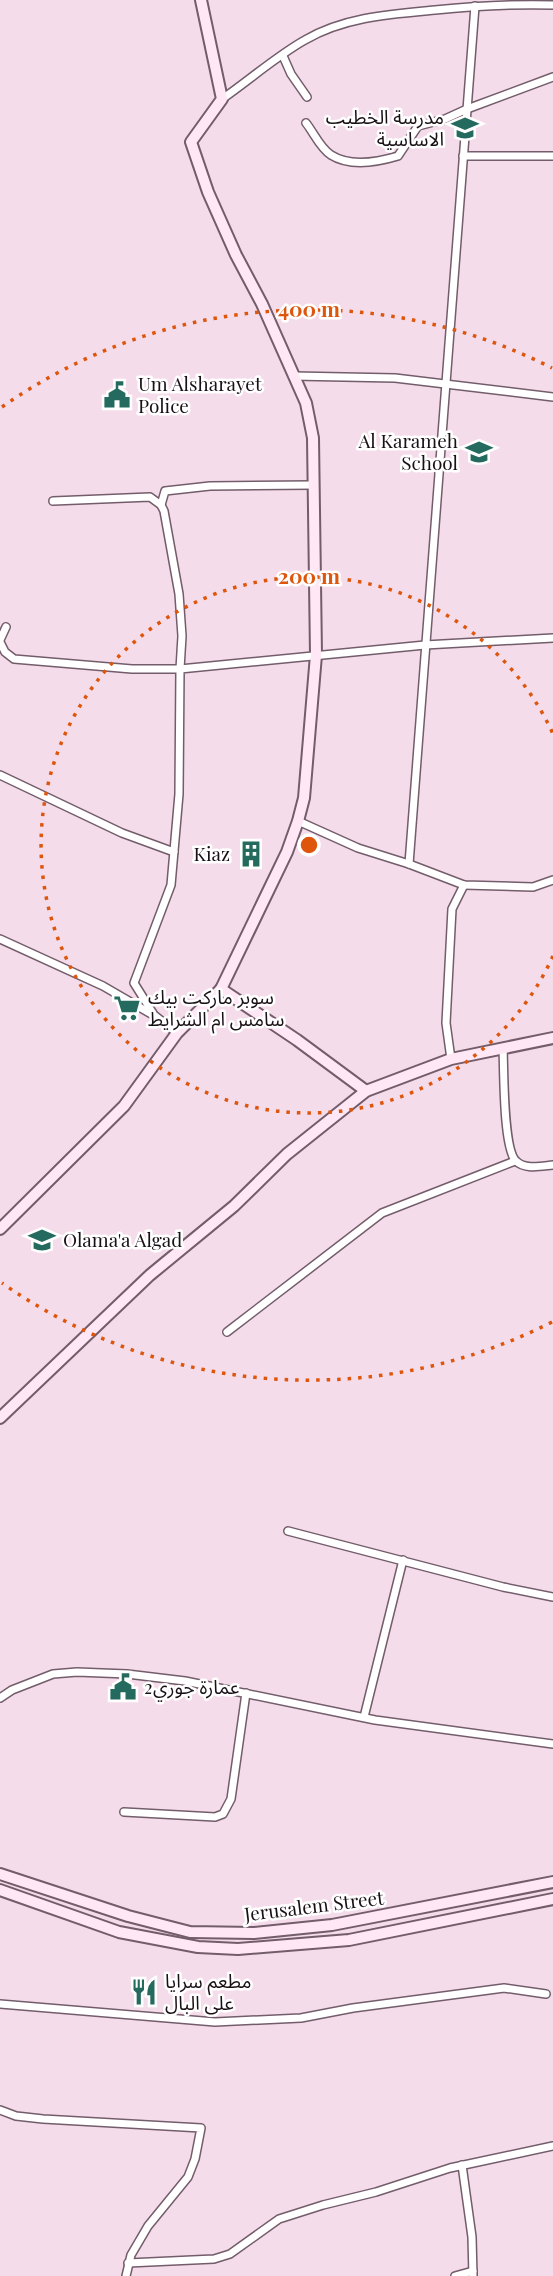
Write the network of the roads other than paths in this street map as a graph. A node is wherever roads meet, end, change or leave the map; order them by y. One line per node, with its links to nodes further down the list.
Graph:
1 (201, 0): 9 (street)
2 (436, 0): 5 (street)
3 (553, 5): 4 (street)
4 (475, 6): 5 (street); 10 (street)
5 (436, 10): 6 (street)
6 (283, 56): 8 (street); 9 (street)
7 (553, 77): 10 (street)
8 (307, 97)
9 (222, 99): 14 (street)
10 (467, 109): 11 (street); 12 (street)
11 (306, 123)
12 (463, 156): 13 (street); 15 (street)
13 (553, 156)
14 (293, 376): 15 (street); 17 (street)
15 (446, 384): 16 (street); 23 (street)
16 (553, 397)
17 (313, 485): 19 (street); 24 (street)
18 (53, 501): 19 (street)
19 (161, 505): 25 (street)
20 (6, 627): 22 (street)
21 (553, 638): 23 (street)
22 (0, 641): 25 (street)
23 (425, 645): 24 (street); 29 (street)
24 (316, 655): 25 (street); 27 (street)
25 (180, 669): 28 (street)
26 (0, 775): 28 (street)
27 (298, 821): 29 (street); 33 (street)
28 (174, 852): 34 (street)
29 (409, 864): 31 (street)
30 (553, 880): 31 (street)
31 (464, 885): 38 (street)
32 (0, 939): 34 (street)
33 (221, 989): 35 (street); 39 (street)
34 (153, 1015): 35 (street)
35 (177, 1033): 42 (street)
36 (553, 1038): 37 (street)
37 (503, 1048): 38 (street); 40 (street)
38 (451, 1059): 39 (street)
39 (366, 1091): 44 (street)
40 (515, 1161): 41 (street); 43 (street)
41 (553, 1165)
42 (0, 1228)
43 (227, 1332)
44 (0, 1419)
45 (288, 1531): 46 (street)
46 (403, 1560): 47 (street); 50 (street)
47 (553, 1597)
48 (246, 1693): 49 (street); 50 (street); 52 (street)
49 (0, 1698)
50 (364, 1717): 51 (street)
51 (553, 1744)
52 (124, 1812)
53 (0, 1874): 54 (street, Jerusalem Street)
54 (553, 1882)
55 (0, 1890): 56 (street, Jerusalem Street)
56 (553, 1899)
57 (546, 1994): 58 (street)
58 (0, 2004)
59 (0, 2110): 62 (street)
60 (553, 2146): 61 (street)
61 (462, 2165): 62 (street); 63 (street)
62 (128, 2263): 64 (street)
63 (473, 2274): 65 (street)
64 (126, 2276)
65 (455, 2276)

